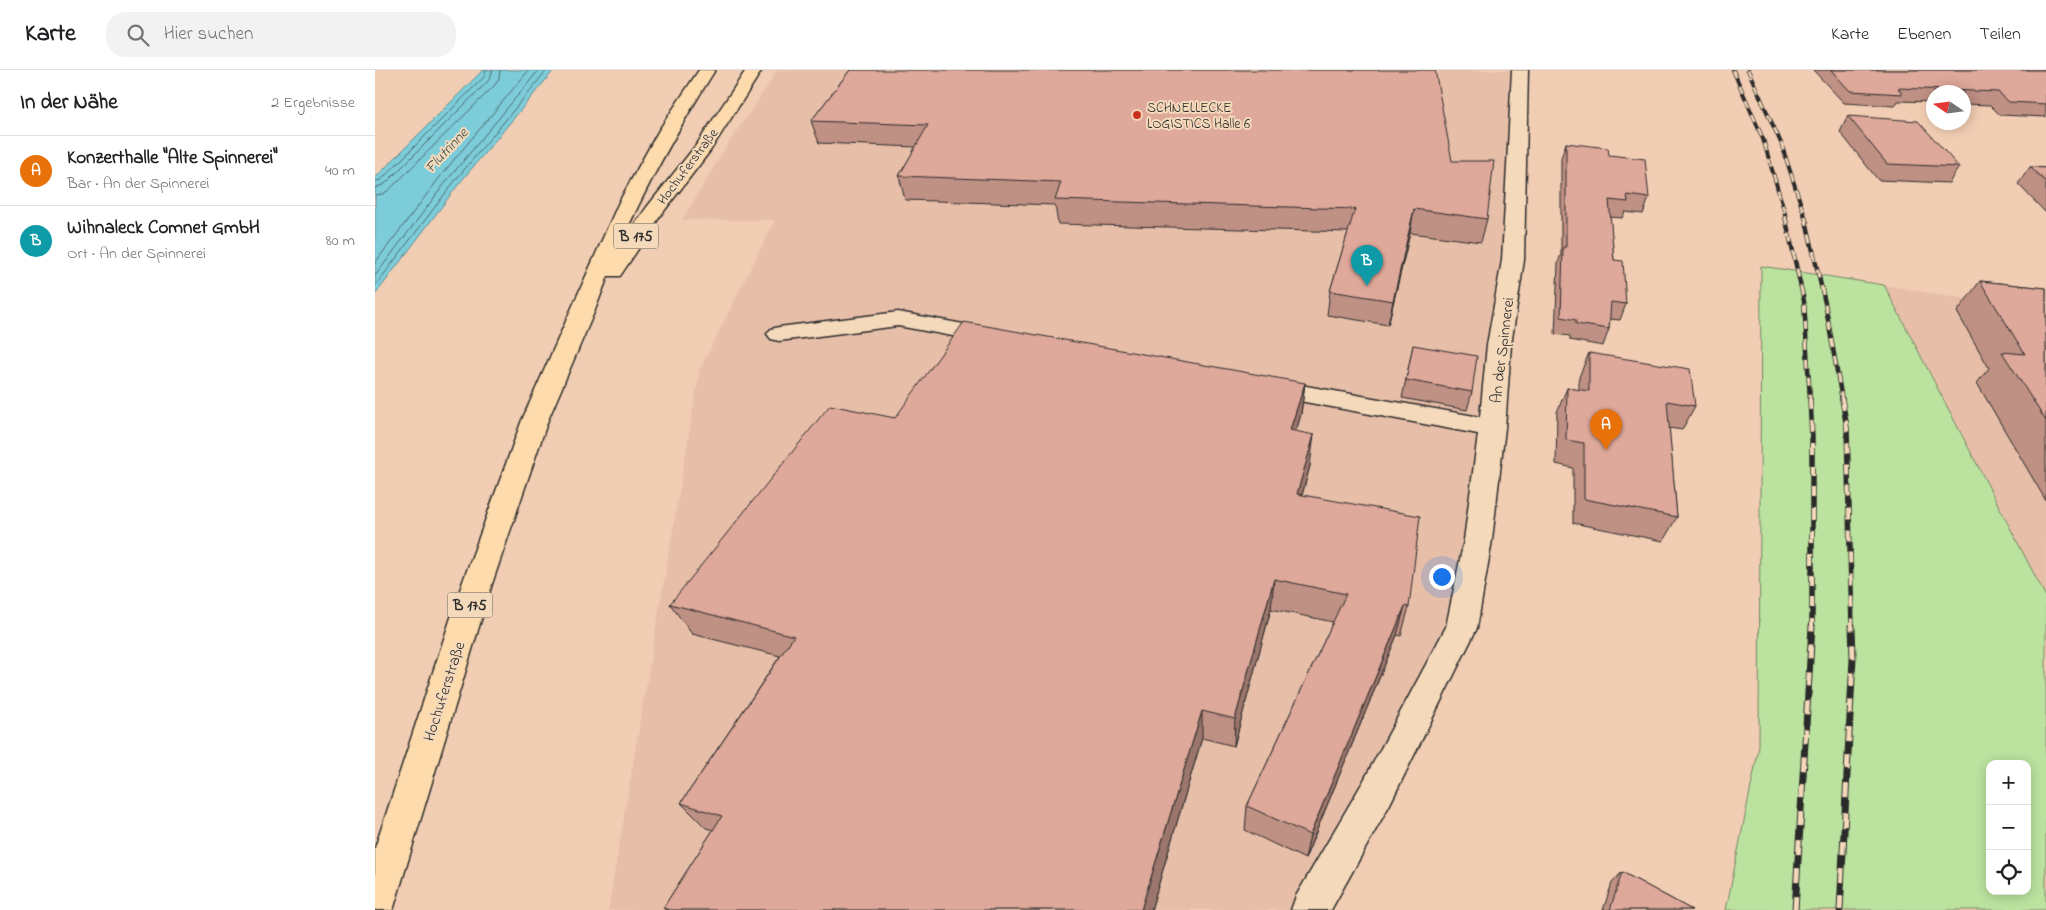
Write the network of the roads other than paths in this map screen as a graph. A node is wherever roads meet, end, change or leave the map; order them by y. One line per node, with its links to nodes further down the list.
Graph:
1 (707, 70): 4 (main road, Hochuferstraße / B 175)
2 (1521, 70): 8 (street, An der Spinnerei)
3 (755, 71): 4 (main road, Hochuferstraße / B 175)
4 (584, 310): 9 (main road, Hochuferstraße / B 175)
5 (779, 334): 6 (street)
6 (1014, 340)
7 (1243, 382): 8 (street)
8 (1492, 428): 10 (street, An der Spinnerei)
9 (375, 907)
10 (1310, 910)

